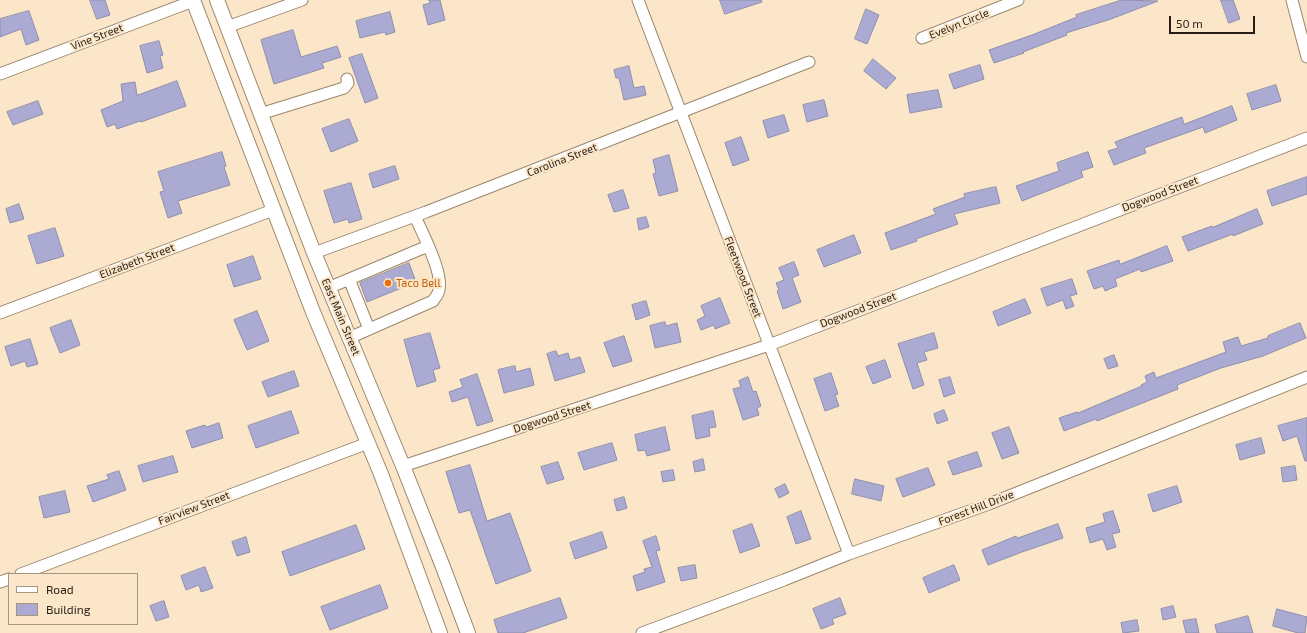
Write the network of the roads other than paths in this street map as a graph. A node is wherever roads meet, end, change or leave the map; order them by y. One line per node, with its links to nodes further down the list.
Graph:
1 (193, 0): 11 (street, Vine Street); 16 (main road, East Main Street)
2 (217, 0): 7 (main road, East Main Street)
3 (302, 0): 7 (street)
4 (638, 0): 13 (street, Fleetwood Street)
5 (1018, 0): 8 (street, Evelyn Circle)
6 (1292, 0): 9 (street)
7 (227, 27): 14 (main road, East Main Street)
8 (922, 38)
9 (1307, 57)
10 (809, 62): 13 (street, Carolina Street)
11 (0, 74)
12 (346, 79): 14 (street)
13 (681, 113): 17 (street, Carolina Street); 25 (street, Fleetwood Street)
14 (260, 114): 19 (main road, East Main Street)
15 (1307, 138): 25 (street, Dogwood Street)
16 (273, 210): 22 (street, Elizabeth Street); 27 (main road, East Main Street)
17 (416, 216): 18 (street); 19 (street, Carolina Street)
18 (428, 246): 20 (street); 23 (street)
19 (314, 253): 21 (main road, East Main Street)
20 (349, 279): 21 (street); 23 (street)
21 (328, 288): 24 (main road, East Main Street)
22 (0, 313)
23 (369, 329): 24 (street)
24 (349, 338): 28 (main road, East Main Street)
25 (769, 344): 28 (street, Dogwood Street); 29 (street, Fleetwood Street)
26 (1307, 377): 29 (street, Forest Hill Drive)
27 (368, 443): 30 (street, Fairview Street); 31 (main road, East Main Street)
28 (403, 466): 32 (main road, East Main Street)
29 (849, 554): 33 (street, Forest Hill Drive)
30 (24, 573)
31 (440, 633)
32 (468, 633)
33 (642, 633)

